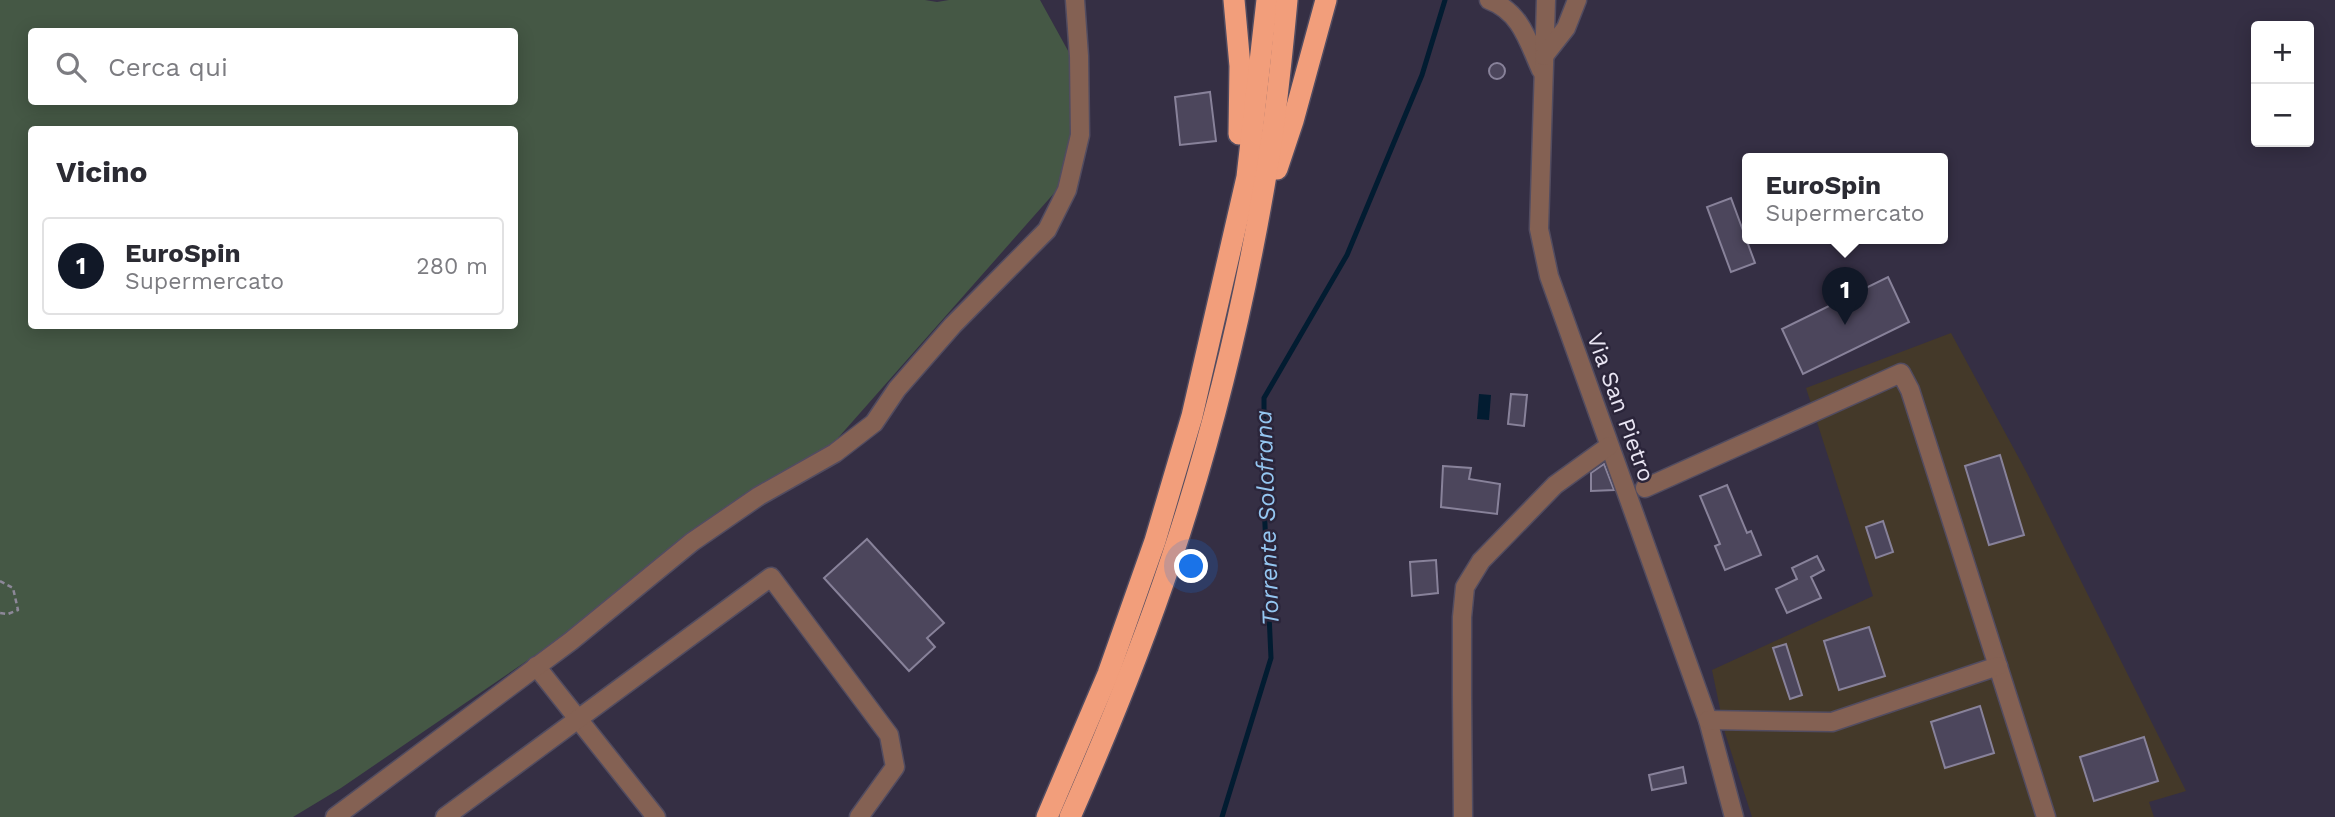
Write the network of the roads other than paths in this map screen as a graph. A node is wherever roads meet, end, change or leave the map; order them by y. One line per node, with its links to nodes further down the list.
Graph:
1 (1074, 0): 15 (street)
2 (1234, 0): 12 (highway)
3 (1267, 0): 12 (highway)
4 (1287, 0): 11 (highway)
5 (1326, 0): 11 (highway)
6 (1489, 0): 10 (street)
7 (1546, 0): 9 (street, Via San Pietro)
8 (1577, 0): 9 (street)
9 (1544, 56): 10 (street, Via San Pietro)
10 (1544, 76): 13 (street, Via San Pietro)
11 (1256, 231): 24 (highway)
12 (1228, 261): 23 (highway)
13 (1609, 446): 18 (street, Via San Pietro); 25 (street)
14 (1645, 488): 16 (street)
15 (536, 666): 17 (street); 19 (street)
16 (1998, 666): 18 (street); 27 (street)
17 (578, 719): 20 (street); 21 (street); 22 (street)
18 (1708, 720): 26 (street, Via San Pietro)
19 (335, 817)
20 (445, 817)
21 (656, 817)
22 (859, 817)
23 (1047, 817)
24 (1070, 817)
25 (1463, 817)
26 (1734, 817)
27 (2046, 817)

